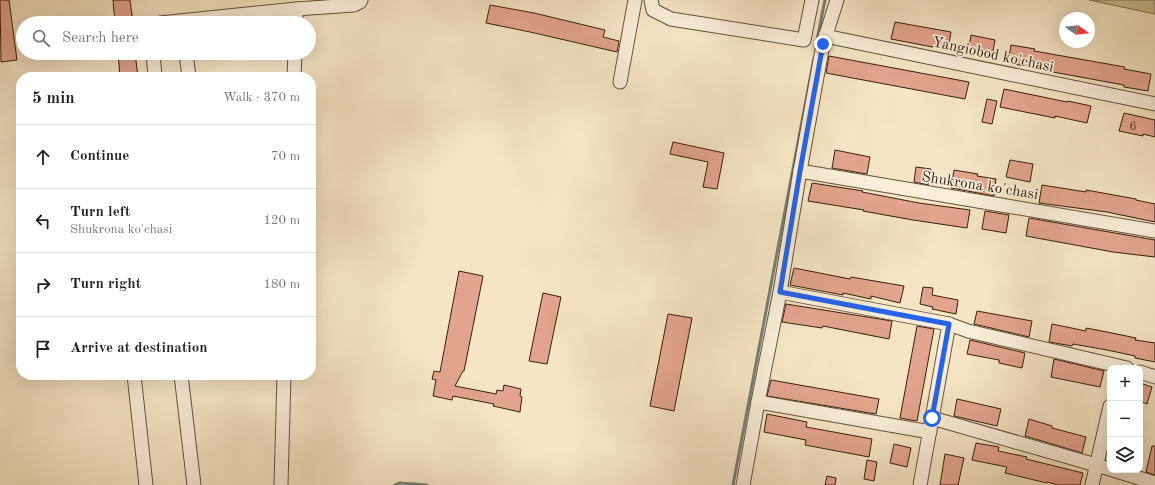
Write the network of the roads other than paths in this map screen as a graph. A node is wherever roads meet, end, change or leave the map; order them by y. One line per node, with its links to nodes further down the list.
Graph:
1 (361, 0): 6 (street)
2 (635, 0): 16 (street)
3 (651, 0): 4 (street)
4 (812, 0)
5 (837, 0): 9 (street)
6 (296, 9): 7 (street); 8 (street)
7 (234, 16)
8 (296, 16)
9 (825, 36): 17 (street, Yangiobod ko'chasi); 18 (street)
10 (154, 60): 13 (street)
11 (187, 60): 14 (street)
12 (295, 60): 15 (street)
13 (155, 72)
14 (188, 72)
15 (294, 72)
16 (620, 82)
17 (1155, 104)
18 (800, 171): 19 (street, Shukrona ko'chasi); 20 (street)
19 (1155, 231)
20 (780, 292): 21 (street); 28 (street)
21 (949, 324): 22 (street); 29 (street)
22 (1113, 365)
23 (1143, 373): 24 (street)
24 (1155, 377)
25 (135, 380): 36 (street)
26 (182, 380): 37 (street)
27 (284, 380): 38 (street)
28 (758, 402): 31 (street); 39 (street)
29 (932, 418): 31 (street); 32 (street)
30 (1107, 418): 32 (street)
31 (930, 432): 40 (street)
32 (1096, 464): 33 (street); 41 (street)
33 (1107, 468)
34 (1122, 473): 35 (street)
35 (1155, 484)
36 (146, 485)
37 (194, 485)
38 (281, 485)
39 (743, 485)
40 (920, 485)
41 (1092, 485)

